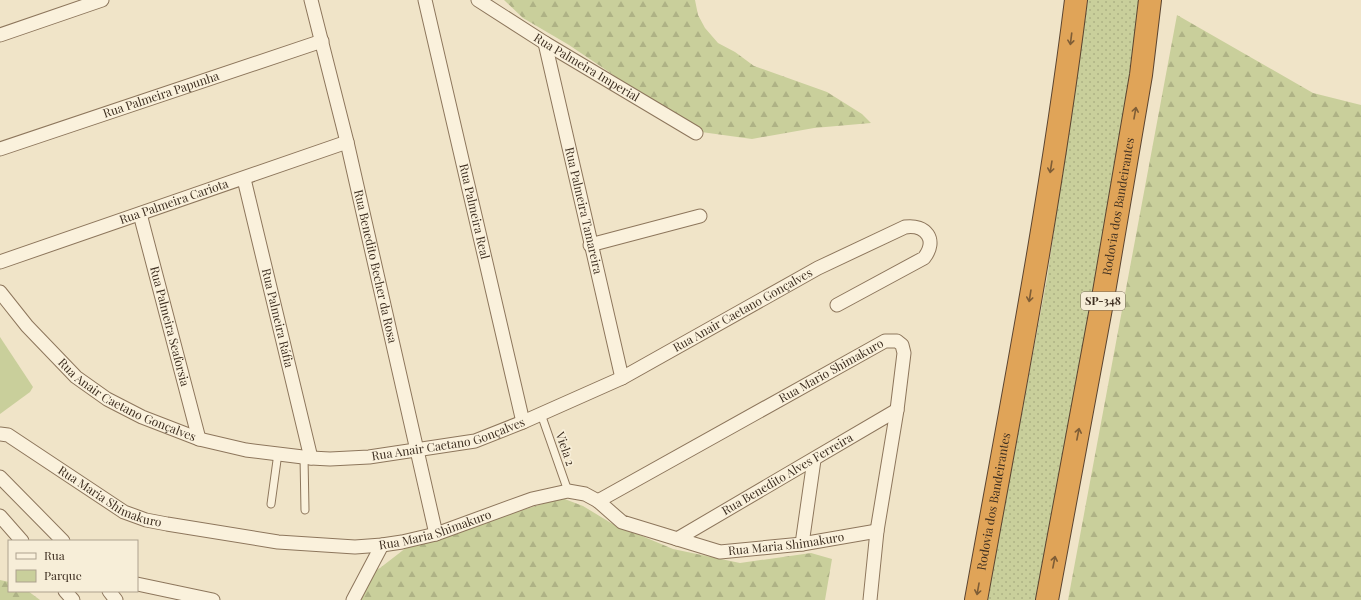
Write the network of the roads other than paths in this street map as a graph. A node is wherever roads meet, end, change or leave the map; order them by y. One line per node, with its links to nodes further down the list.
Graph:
1 (102, 0): 7 (street)
2 (311, 0): 8 (street, Rua Benedito Becher da Rosa)
3 (425, 0): 23 (street, Rua Palmeira Real)
4 (478, 0): 9 (street, Rua Palmeira Imperial)
5 (1076, 0): 52 (highway, Rodovia dos Bandeirantes, one-way to 52)
6 (1150, 0): 53 (highway, Rodovia dos Bandeirantes / SP-348, one-way to 6)
7 (0, 35)
8 (322, 41): 11 (street, Rua Benedito Becher da Rosa); 12 (street, Rua Palmeira Papunha)
9 (545, 43): 10 (street, Rua Palmeira Imperial); 16 (street, Rua Palmeira Tamareira)
10 (696, 133)
11 (347, 142): 13 (street, Rua Palmeira Cariota); 26 (street, Rua Benedito Becher da Rosa)
12 (0, 149)
13 (244, 179): 14 (street, Rua Palmeira Cariota); 28 (street, Rua Palmeira Ráfia)
14 (140, 214): 17 (street, Rua Palmeira Cariota); 25 (street, Rua Palmeira Seaforsia)
15 (700, 216): 16 (street)
16 (590, 245): 20 (street, Rua Palmeira Tamareira)
17 (0, 262)
18 (0, 292): 25 (street, Rua Anair Caetano Gonçalves)
19 (837, 305): 20 (street, Rua Anair Caetano Gonçalves)
20 (622, 378): 22 (street, Rua Anair Caetano Gonçalves)
21 (897, 410): 29 (street, Rua Benedito Alves Ferreira); 32 (street, Rua Mario Shimakuro); 36 (street, Rua Mario Shimakuro)
22 (541, 414): 23 (street, Rua Anair Caetano Gonçalves); 31 (lane, Viela 2)
23 (523, 422): 26 (street, Rua Anair Caetano Gonçalves)
24 (0, 434): 42 (street, Rua Maria Shimakuro)
25 (199, 439): 27 (street, Rua Anair Caetano Gonçalves)
26 (418, 450): 28 (street, Rua Anair Caetano Gonçalves); 37 (street, Rua Benedito Becher da Rosa)
27 (278, 453): 28 (street, Rua Anair Caetano Gonçalves); 33 (lane)
28 (308, 458): 34 (lane)
29 (814, 460): 38 (street, Rua Benedito Alves Ferreira); 41 (street)
30 (0, 477): 40 (street)
31 (568, 491): 32 (street, Rua Maria Shimakuro); 37 (street, Rua Maria Shimakuro)
32 (598, 501): 38 (street, Rua Maria Shimakuro)
33 (271, 504)
34 (305, 510)
35 (0, 516): 39 (street)
36 (877, 531): 41 (street, Rua Maria Shimakuro); 51 (street, Rua Mario Shimakuro)
37 (436, 534): 42 (street, Rua Maria Shimakuro)
38 (678, 539): 41 (street, Rua Maria Shimakuro)
39 (21, 540)
40 (62, 540)
41 (802, 544)
42 (382, 545): 50 (street)
43 (138, 584): 48 (street)
44 (67, 592): 46 (street)
45 (110, 592): 47 (street)
46 (73, 600)
47 (116, 600)
48 (208, 600): 49 (street)
49 (213, 600)
50 (353, 600)
51 (870, 600)
52 (976, 600)
53 (1047, 600)

